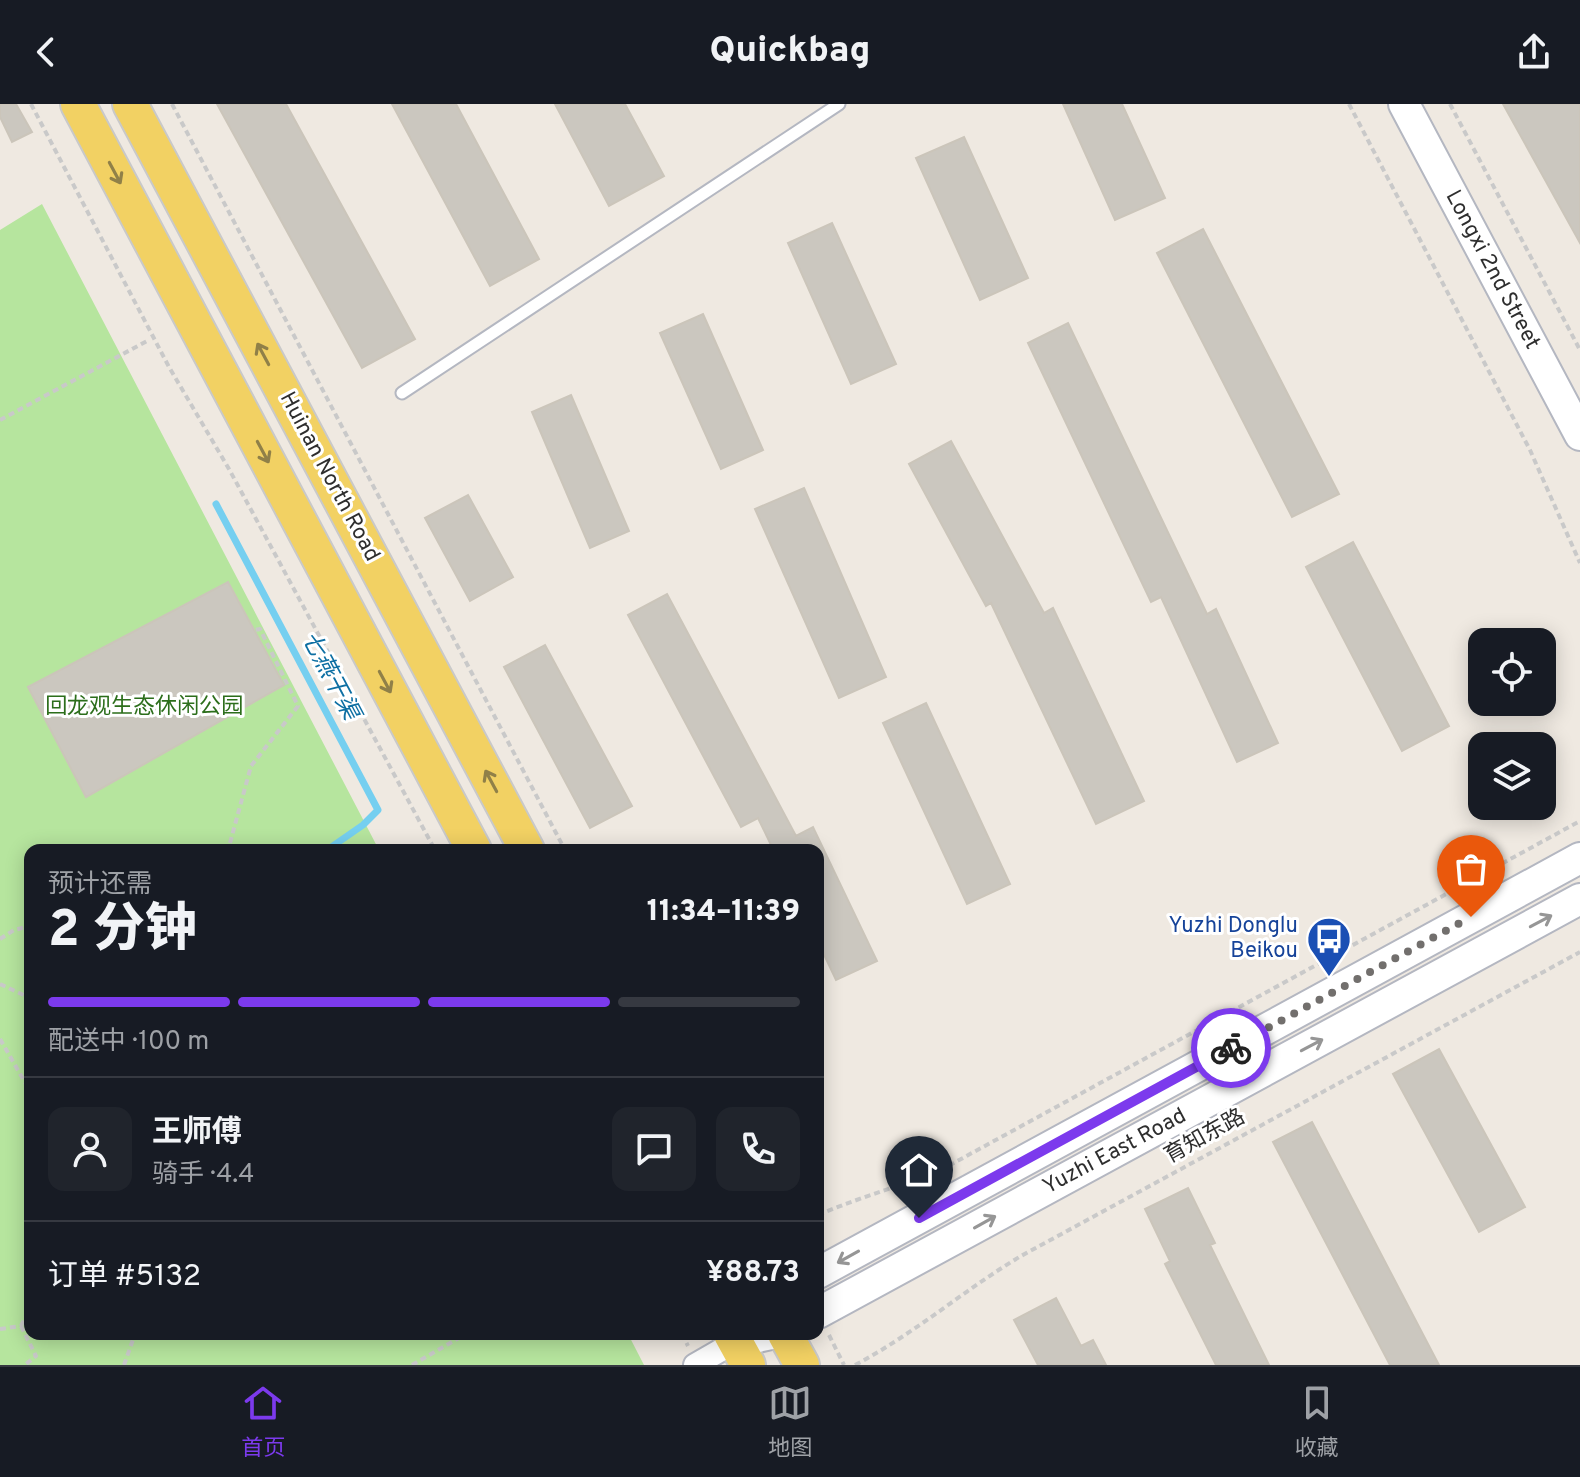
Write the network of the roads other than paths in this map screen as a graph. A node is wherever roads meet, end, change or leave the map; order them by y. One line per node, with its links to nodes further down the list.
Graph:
1 (78, 104): 7 (main road, one-way to 7)
2 (130, 104): 8 (main road, Huinan North Road, one-way to 2)
3 (839, 104): 5 (lane)
4 (1404, 104): 6 (main road, Longxi 2nd Street)
5 (402, 393)
6 (1580, 435)
7 (471, 844)
8 (524, 844)
9 (1580, 858): 11 (main road, Yuzhi East Road, one-way to 11)
10 (1580, 899): 12 (main road, Yuzhi East Road, one-way to 10)
11 (824, 1270)
12 (824, 1318)
13 (788, 1340): 16 (main road)
14 (739, 1344): 15 (street)
15 (695, 1365)
16 (802, 1365)

